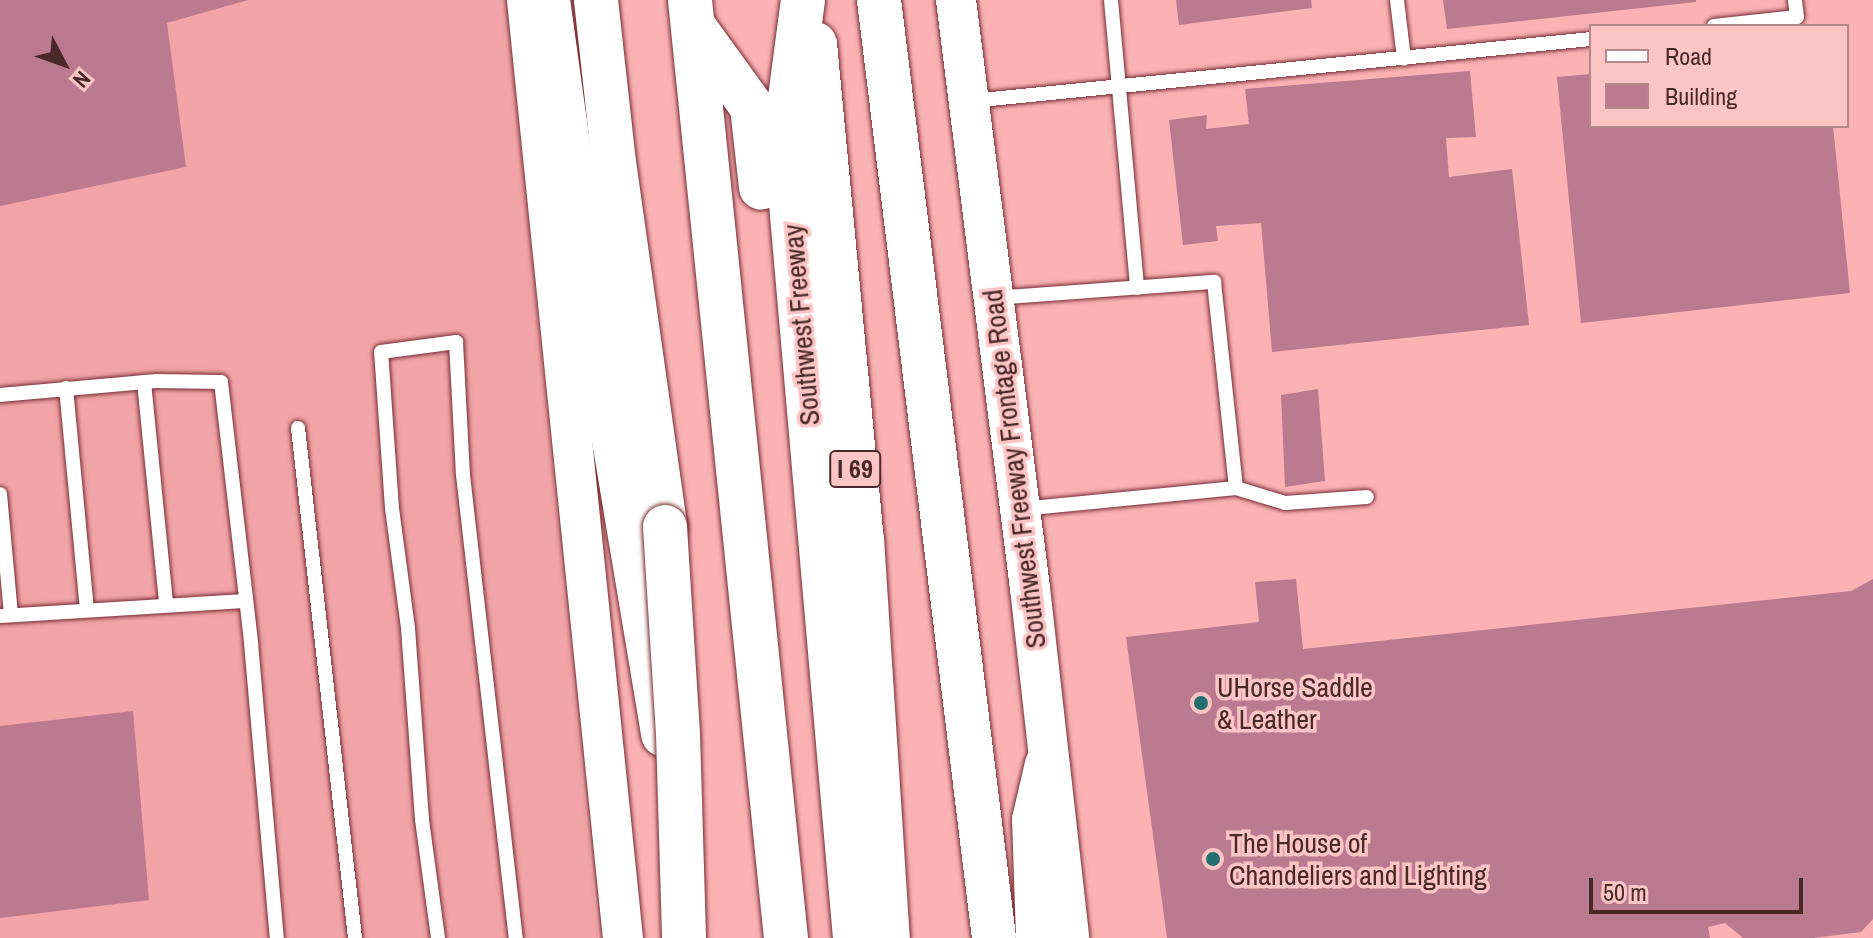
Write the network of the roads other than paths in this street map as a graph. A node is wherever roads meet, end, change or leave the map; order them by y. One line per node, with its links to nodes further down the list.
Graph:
1 (527, 0): 36 (main road)
2 (548, 0): 38 (highway)
3 (596, 0): 37 (highway, bridge)
4 (803, 0): 41 (highway, Southwest Freeway)
5 (810, 0): 42 (highway, Southwest Freeway / I 69)
6 (879, 0): 43 (highway)
7 (956, 0): 16 (main road, Southwest Freeway Frontage Road)
8 (1111, 0): 15 (lane)
9 (1397, 0): 14 (lane)
10 (1795, 0): 12 (lane)
11 (692, 12): 39 (highway, Southwest Freeway); 40 (highway, Southwest Freeway)
12 (1732, 24)
13 (1589, 39): 14 (lane)
14 (1404, 59): 15 (lane)
15 (1118, 87): 16 (lane); 17 (lane)
16 (966, 101): 18 (main road, Southwest Freeway Frontage Road)
17 (1137, 288): 18 (lane); 23 (lane)
18 (993, 298): 26 (main road, Southwest Freeway Frontage Road)
19 (144, 382): 20 (lane); 27 (lane); 28 (lane)
20 (66, 388): 21 (lane); 29 (lane)
21 (0, 395)
22 (298, 428): 33 (lane)
23 (1236, 488): 25 (lane); 26 (lane)
24 (0, 494): 30 (lane)
25 (1367, 497)
26 (1020, 509): 31 (main road, Southwest Freeway Frontage Road)
27 (246, 601): 28 (lane); 32 (lane)
28 (166, 604): 29 (lane)
29 (87, 609): 30 (lane)
30 (6, 615)
31 (1047, 764): 44 (highway); 45 (main road, Southwest Freeway Frontage Road)
32 (277, 938)
33 (355, 938)
34 (438, 938): 35 (lane)
35 (516, 938)
36 (623, 938)
37 (684, 938)
38 (697, 938)
39 (786, 938)
40 (836, 938)
41 (855, 938)
42 (888, 938)
43 (994, 938)
44 (1038, 938)
45 (1069, 938)

